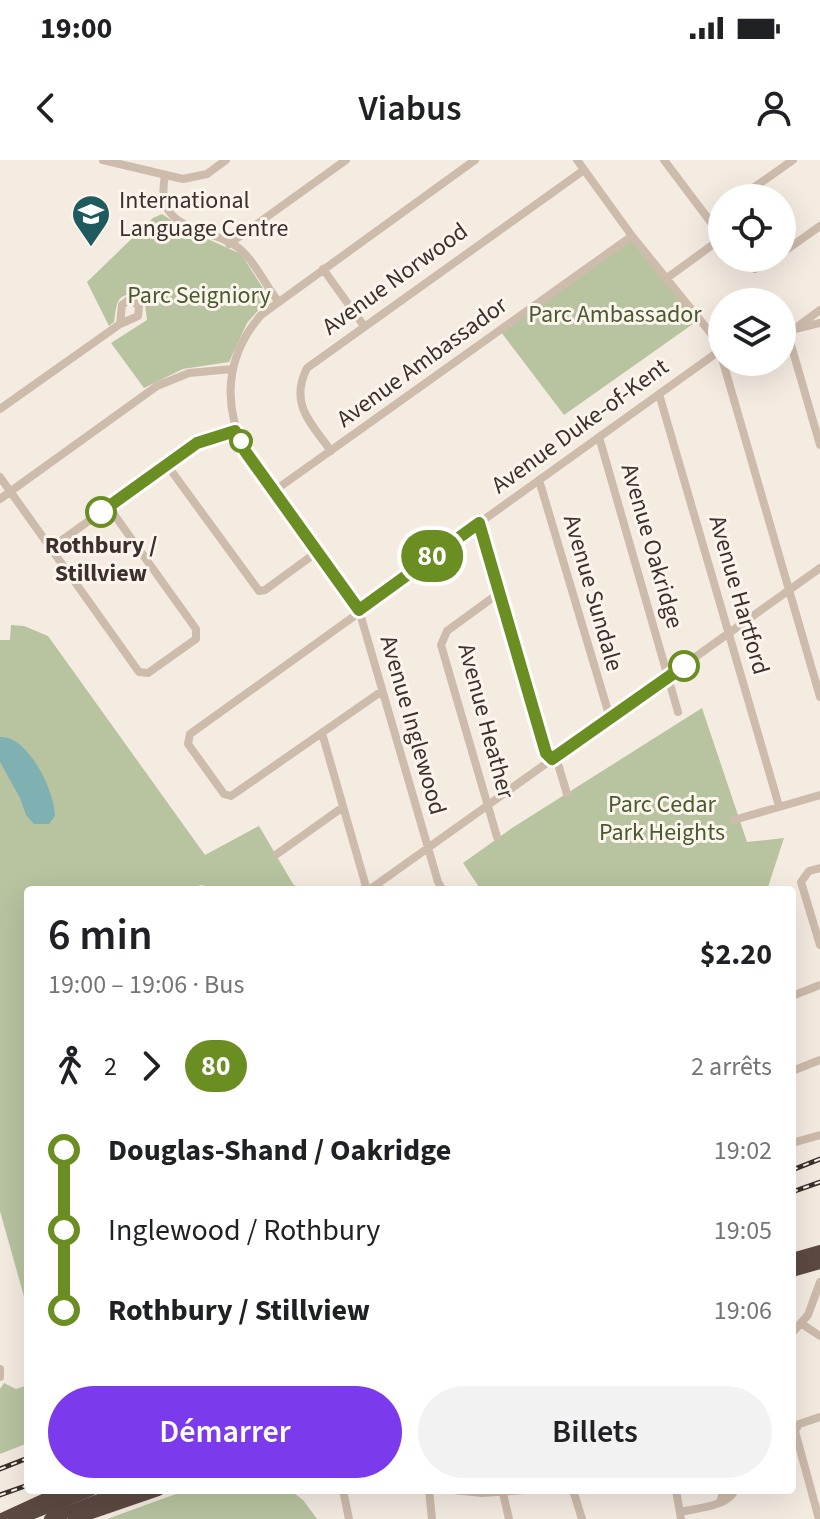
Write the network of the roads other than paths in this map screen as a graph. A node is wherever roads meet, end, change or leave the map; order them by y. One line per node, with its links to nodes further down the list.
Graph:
1 (103, 160): 8 (street)
2 (226, 160): 10 (street)
3 (346, 160): 16 (street)
4 (475, 160): 18 (street)
5 (577, 160): 9 (street)
6 (664, 160): 12 (street)
7 (793, 160): 11 (street)
8 (134, 164): 10 (street)
9 (584, 170): 14 (street); 25 (street, Avenue Norwood)
10 (165, 176): 16 (street)
11 (759, 184)
12 (708, 219)
13 (820, 226): 15 (street)
14 (632, 236): 19 (street); 37 (street, Avenue Ambassador)
15 (796, 243)
16 (229, 244): 20 (street)
17 (708, 248): 19 (street)
18 (323, 269): 20 (street); 25 (street)
19 (667, 278): 27 (street)
20 (278, 301): 30 (street)
21 (820, 310): 24 (street)
22 (820, 323): 26 (street)
23 (120, 324): 33 (street)
24 (796, 325)
25 (364, 326): 37 (street, Avenue Norwood)
26 (796, 328)
27 (708, 330)
28 (796, 361): 36 (street)
29 (708, 364): 32 (street, Avenue Duke-of-Kent)
30 (232, 369): 34 (street, Avenue Inglewood); 42 (street)
31 (728, 376): 49 (street)
32 (659, 394): 35 (street, Avenue Duke-of-Kent); 52 (street, Avenue Hartford)
33 (0, 409)
34 (235, 431): 38 (street); 41 (street, Avenue Inglewood)
35 (599, 437): 40 (street, Avenue Duke-of-Kent); 53 (street, Avenue Oakridge)
36 (820, 445)
37 (331, 451): 41 (street, Avenue Ambassador)
38 (167, 465): 44 (street); 47 (street)
39 (0, 477): 42 (street)
40 (539, 480): 45 (street, Avenue Duke-of-Kent); 57 (street, Avenue Sundale)
41 (274, 491): 47 (street, Avenue Inglewood)
42 (10, 492): 43 (street); 46 (street)
43 (0, 499)
44 (108, 506): 46 (street); 46 (street)
45 (479, 523): 50 (street); 51 (street, Avenue Duke-of-Kent)
46 (51, 548)
47 (317, 552): 51 (street, Avenue Inglewood)
48 (820, 568): 49 (street)
49 (789, 591): 52 (street); 55 (street)
50 (499, 593): 59 (street); 62 (street, Avenue Heather)
51 (359, 610): 54 (street, Avenue Inglewood); 58 (street, Avenue Duke-of-Kent)
52 (729, 633): 53 (street); 63 (street, Avenue Hartford)
53 (669, 676): 56 (street, Avenue Oakridge); 57 (street)
54 (382, 691): 58 (street); 67 (street, Avenue Inglewood)
55 (820, 697)
56 (678, 712)
57 (610, 718): 59 (street)
58 (322, 733): 64 (street)
59 (552, 759): 60 (street); 62 (street)
60 (567, 794)
61 (820, 795): 63 (street)
62 (488, 804): 66 (street, Avenue Heather); 67 (street)
63 (779, 806): 65 (street)
64 (343, 807): 68 (street); 70 (street)
65 (734, 820)
66 (497, 837)
67 (428, 848): 71 (street); 72 (street, Avenue Inglewood)
68 (277, 854)
69 (820, 868): 73 (street)
70 (367, 886)
71 (374, 886)
72 (440, 886)
73 (820, 945)
74 (820, 985): 75 (street)
75 (796, 994)
76 (820, 1060): 77 (street)
77 (796, 1069)
78 (820, 1135): 79 (street)
79 (796, 1142)
80 (820, 1251): 81 (highway)
81 (796, 1258)
82 (820, 1263): 83 (highway)
83 (796, 1270)
84 (820, 1283): 85 (street)
85 (817, 1300): 86 (street)
86 (802, 1324): 87 (street); 88 (street)
87 (796, 1329)
88 (820, 1336)
89 (0, 1369): 90 (street)
90 (0, 1377)
91 (820, 1417): 92 (street)
92 (796, 1429)
93 (796, 1435): 115 (street)
94 (56, 1494): 107 (highway)
95 (81, 1494): 108 (highway)
96 (114, 1494): 109 (highway)
97 (146, 1494): 110 (highway)
98 (344, 1494): 111 (street)
99 (429, 1494): 112 (street)
100 (503, 1494): 113 (street)
101 (574, 1494): 114 (street)
102 (677, 1494): 106 (street)
103 (723, 1494): 105 (street)
104 (733, 1494): 105 (street)
105 (720, 1502): 106 (street)
106 (680, 1515)
107 (2, 1519)
108 (18, 1519)
109 (50, 1519)
110 (74, 1519)
111 (349, 1519)
112 (432, 1519)
113 (509, 1519)
114 (582, 1519)
115 (819, 1519)

